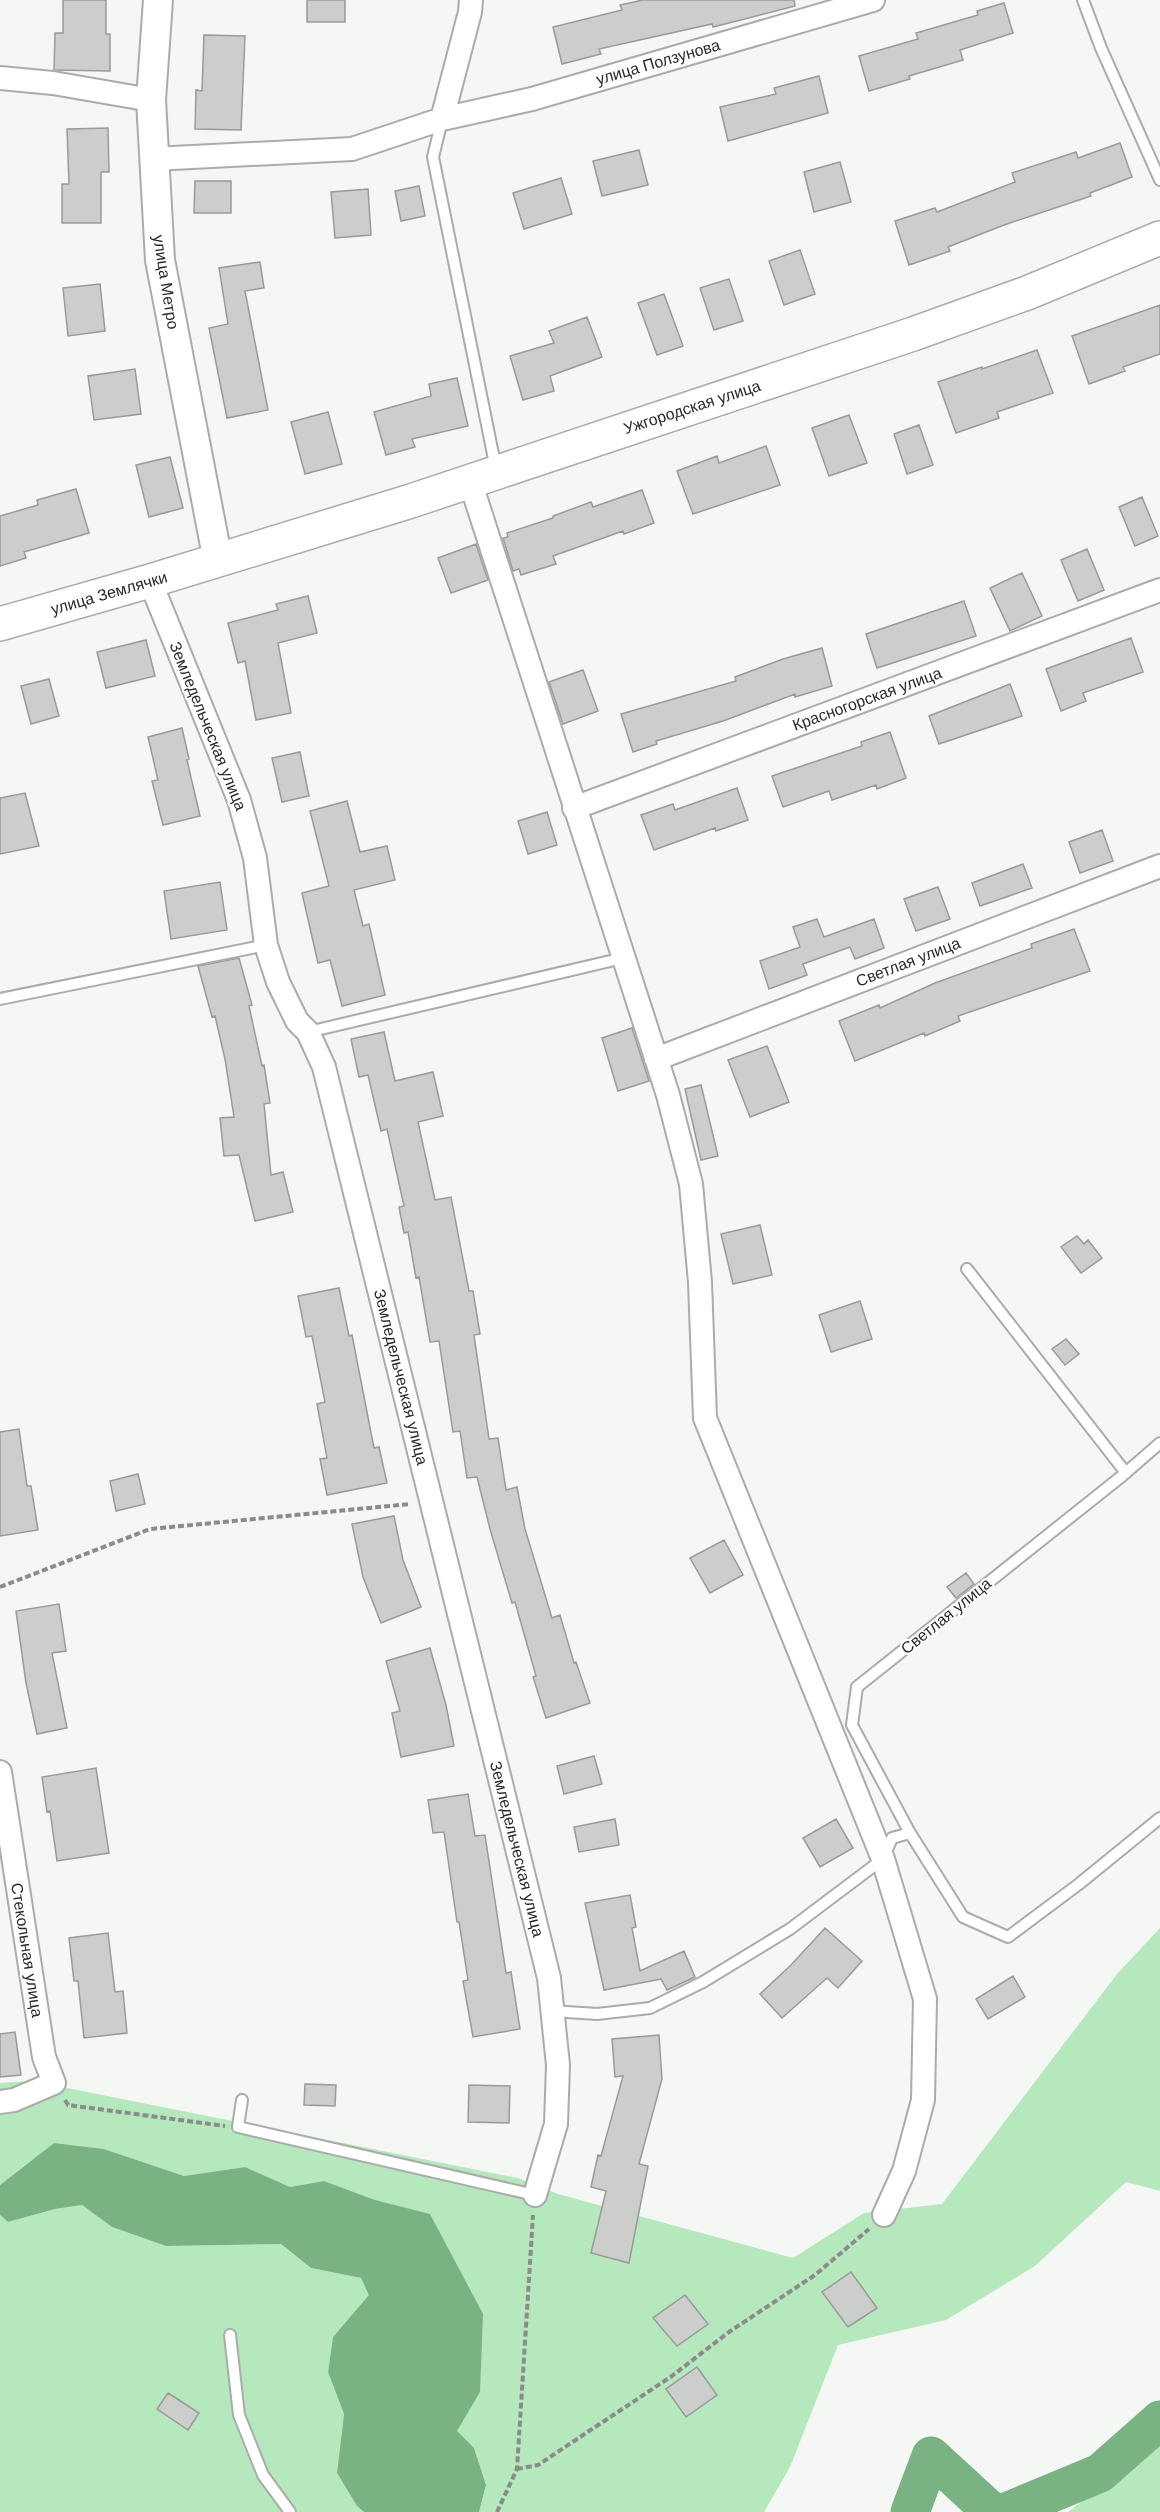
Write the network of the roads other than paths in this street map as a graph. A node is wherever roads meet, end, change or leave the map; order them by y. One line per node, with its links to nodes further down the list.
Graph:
1 (158, 0): 6 (street, улица Метро)
2 (471, 0): 7 (street)
3 (873, 0): 7 (street, улица Ползунова)
4 (1083, 0): 9 (lane)
5 (0, 78): 6 (street)
6 (151, 100): 8 (street, улица Метро)
7 (442, 119): 8 (street, улица Ползунова); 11 (lane)
8 (153, 159): 12 (street, улица Метро)
9 (1160, 180)
10 (1160, 238): 11 (main road, Ужгородская улица)
11 (483, 476): 12 (main road, Ужгородская улица); 16 (street)
12 (218, 561): 13 (main road, улица Землячки)
13 (150, 581): 15 (main road, улица Землячки); 18 (street, Земледельческая улица)
14 (1160, 590): 16 (street, Красногорская улица)
15 (0, 624)
16 (574, 808): 19 (street)
17 (1160, 866): 22 (street, Светлая улица)
18 (266, 945): 20 (lane); 21 (street, Земледельческая улица)
19 (623, 958): 21 (lane); 22 (street)
20 (0, 999)
21 (308, 1032): 30 (street, Земледельческая улица)
22 (656, 1059): 29 (street)
23 (967, 1269): 25 (lane)
24 (1160, 1443): 25 (lane, Светлая улица)
25 (1126, 1473): 28 (lane, Светлая улица)
26 (0, 1772): 32 (street, Стекольная улица)
27 (1160, 1818): 28 (lane, Светлая улица)
28 (910, 1833): 29 (lane)
29 (883, 1859): 30 (lane); 34 (street)
30 (552, 2011): 33 (street, Земледельческая улица)
31 (242, 2100): 33 (lane)
32 (0, 2102)
33 (534, 2195)
34 (884, 2215)
35 (230, 2335): 36 (lane)
36 (290, 2512)

